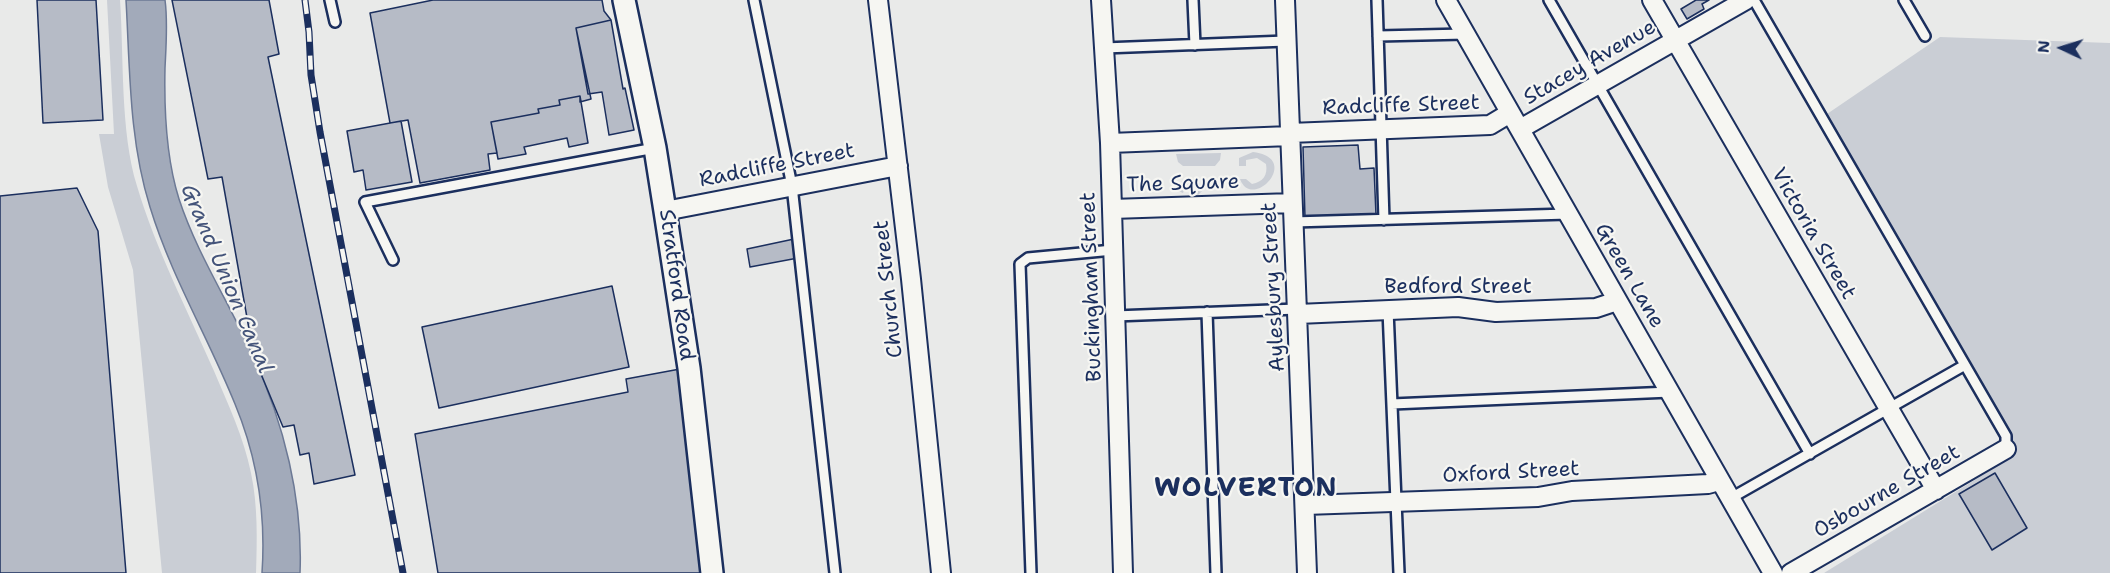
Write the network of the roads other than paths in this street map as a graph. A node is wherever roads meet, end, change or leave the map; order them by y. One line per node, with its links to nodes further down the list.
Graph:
1 (330, 0): 15 (lane)
2 (624, 0): 29 (street, Stratford Road)
3 (754, 0): 31 (lane)
4 (878, 0): 30 (street, Church Street)
5 (1101, 0): 22 (street, Buckingham Street)
6 (1193, 0): 21 (lane)
7 (1284, 0): 20 (street, Aylesbury Street)
8 (1377, 0): 17 (lane)
9 (1446, 0): 16 (street, Green Lane)
10 (1549, 0): 23 (lane)
11 (1652, 0): 19 (street, Victoria Street)
12 (1746, 0): 19 (street, Stacey Avenue)
13 (1754, 0): 45 (lane)
14 (1905, 0): 18 (lane)
15 (335, 22)
16 (1465, 34): 17 (lane); 24 (street, Green Lane)
17 (1378, 36): 25 (lane)
18 (1925, 36)
19 (1675, 40): 23 (street, Stacey Avenue); 48 (street, Victoria Street)
20 (1286, 41): 21 (lane); 27 (street, Aylesbury Street)
21 (1195, 45): 22 (lane)
22 (1104, 48): 28 (street, Buckingham Street)
23 (1597, 84): 26 (street, Stacey Avenue); 50 (lane)
24 (1510, 113): 25 (street, Radcliffe Street); 26 (street, Green Lane)
25 (1381, 129): 27 (street, Radcliffe Street); 36 (lane)
26 (1520, 129): 35 (street, Green Lane)
27 (1290, 135): 28 (street, Radcliffe Street); 32 (street, Aylesbury Street)
28 (1110, 143): 33 (street, Buckingham Street)
29 (655, 147): 34 (street, Stratford Road); 39 (lane)
30 (898, 166): 31 (street, Radcliffe Street); 58 (street, Church Street)
31 (792, 186): 34 (street, Radcliffe Street); 57 (lane)
32 (1292, 203): 33 (street, The Square); 37 (street, Aylesbury Street)
33 (1112, 209): 38 (street, Buckingham Street)
34 (665, 210): 56 (street, Stratford Road)
35 (1568, 214): 36 (lane); 40 (street, Green Lane)
36 (1384, 220): 37 (lane)
37 (1293, 222): 42 (street, Aylesbury Street)
38 (1113, 250): 44 (street, Buckingham Street); 59 (lane)
39 (393, 260)
40 (1617, 301): 41 (street, Bedford Street); 46 (street, Green Lane)
41 (1388, 310): 42 (street, Bedford Street); 47 (lane)
42 (1298, 311): 43 (lane); 55 (street, Aylesbury Street)
43 (1207, 312): 44 (lane); 61 (lane)
44 (1115, 316): 60 (street, Buckingham Street)
45 (1965, 365): 48 (lane); 49 (lane)
46 (1670, 392): 47 (lane); 51 (street, Green Lane)
47 (1392, 404): 54 (lane)
48 (1887, 409): 50 (lane); 52 (street, Victoria Street)
49 (2006, 449): 52 (street, Osbourne Street)
50 (1810, 454): 53 (lane)
51 (1719, 481): 53 (street, Green Lane); 54 (street, Oxford Street)
52 (1936, 490): 65 (street, Osbourne Street)
53 (1731, 498): 64 (street, Green Lane)
54 (1396, 501): 55 (street, Oxford Street); 63 (lane)
55 (1305, 505): 62 (street, Aylesbury Street)
56 (712, 573)
57 (835, 573)
58 (941, 573)
59 (1031, 573)
60 (1123, 573)
61 (1216, 573)
62 (1307, 573)
63 (1399, 573)
64 (1773, 573)
65 (1791, 573)

